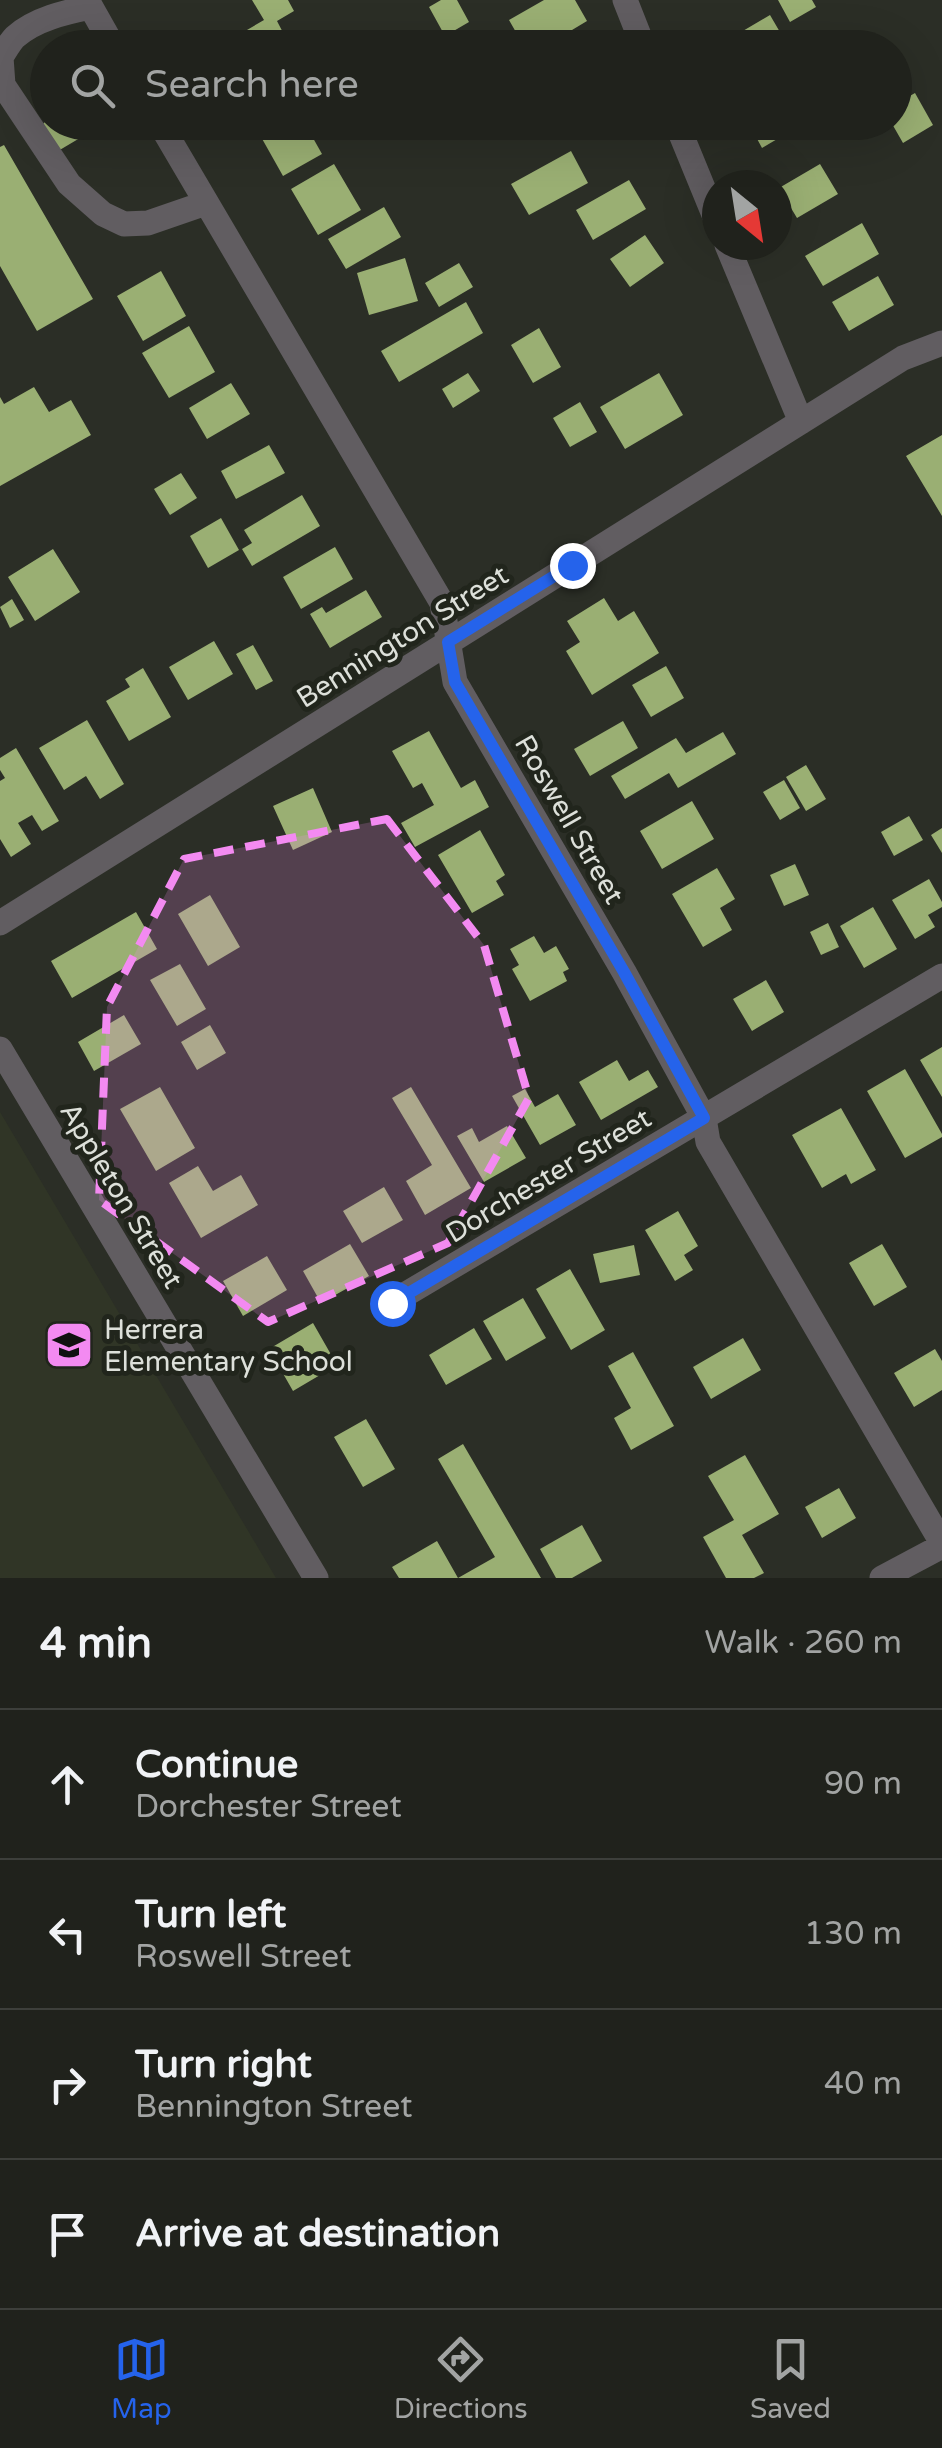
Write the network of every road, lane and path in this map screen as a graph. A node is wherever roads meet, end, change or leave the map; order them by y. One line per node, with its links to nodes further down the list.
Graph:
1 (625, 0): 4 (street)
2 (89, 4): 3 (street); 5 (street)
3 (104, 30)
4 (637, 30)
5 (30, 126)
6 (40, 140): 10 (street)
7 (169, 140): 10 (street, Roswell Street)
8 (683, 140): 9 (street)
9 (702, 185)
10 (206, 203): 14 (street, Roswell Street)
11 (732, 260): 13 (street)
12 (942, 343): 13 (street, Bennington Street)
13 (801, 422): 14 (street, Bennington Street)
14 (448, 642): 15 (street, Bennington Street); 18 (street, Roswell Street)
15 (0, 923)
16 (942, 976): 18 (street, Dorchester Street)
17 (0, 1049): 21 (street, Appleton Street)
18 (704, 1118): 19 (street, Dorchester Street); 20 (street, Roswell Street)
19 (392, 1303)
20 (942, 1544): 22 (street)
21 (316, 1578)
22 (882, 1578)

